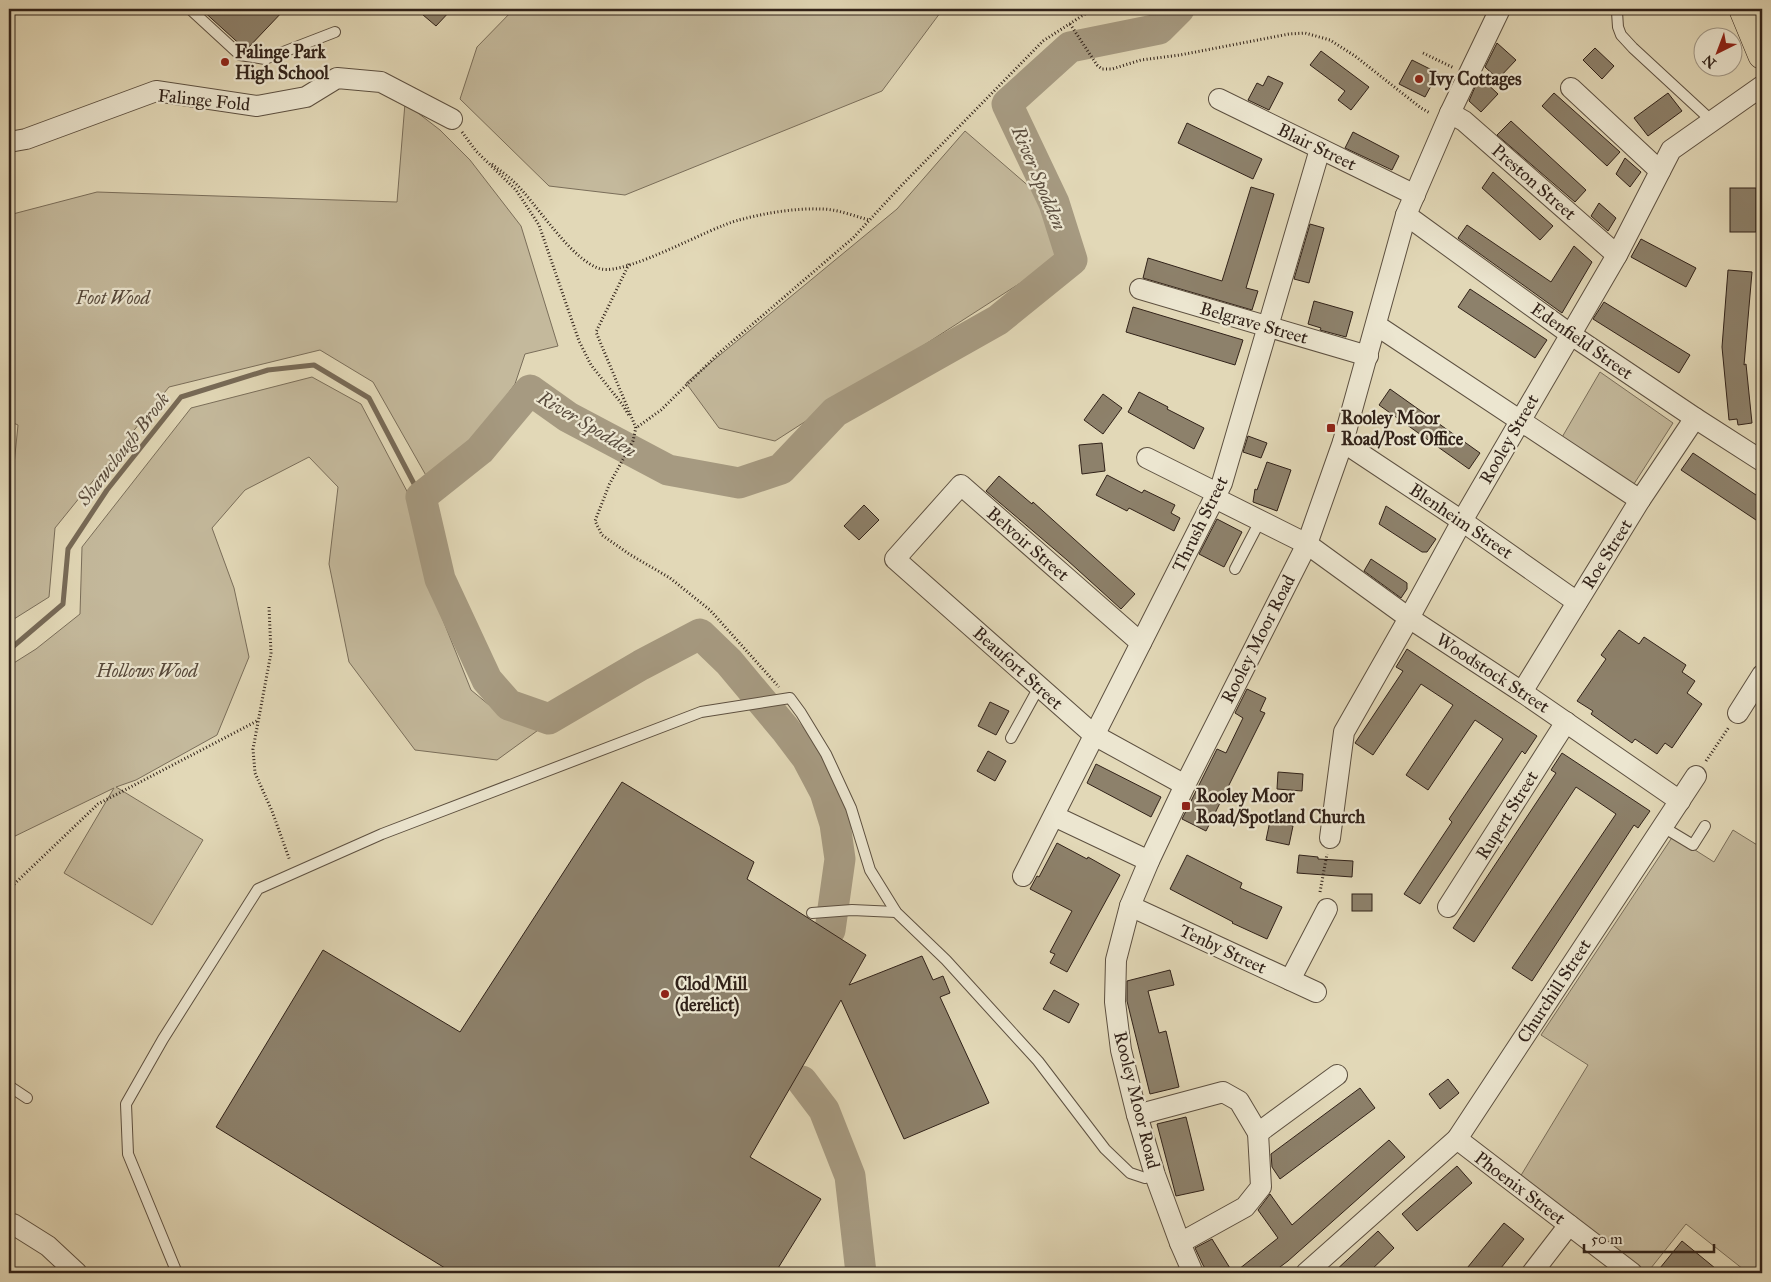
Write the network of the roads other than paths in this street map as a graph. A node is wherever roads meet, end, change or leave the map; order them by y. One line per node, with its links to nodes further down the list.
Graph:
1 (190, 9): 5 (lane)
2 (1500, 9): 10 (street, Rooley Moor Road)
3 (1743, 9): 6 (main road)
4 (1616, 12): 12 (lane)
5 (335, 32)
6 (1762, 55)
7 (1762, 86): 12 (street, Rooley Street)
8 (1571, 88): 15 (street)
9 (1219, 99): 14 (street, Blair Street)
10 (1448, 116): 16 (street, Rooley Moor Road); 18 (street, Preston Street)
11 (452, 119): 13 (street, Falinge Fold)
12 (1712, 121): 15 (street, Rooley Street)
13 (9, 142)
14 (1320, 149): 16 (street, Blair Street); 21 (street, Thrush Street)
15 (1660, 171): 18 (street, Rooley Street)
16 (1415, 194): 17 (street, Rooley Moor Road)
17 (1406, 215): 20 (street, Rooley Moor Road); 22 (street, Edenfield Street)
18 (1617, 255): 22 (street, Rooley Street)
19 (1140, 290): 21 (street, Belgrave Street)
20 (1376, 325): 23 (street, Rooley Moor Road); 25 (street)
21 (1268, 326): 23 (street, Belgrave Street); 29 (street, Thrush Street)
22 (1570, 334): 24 (street, Edenfield Street); 25 (street, Rooley Street)
23 (1368, 356): 26 (street, Rooley Moor Road)
24 (1695, 418): 28 (street, Edenfield Street); 30 (street, Roe Street)
25 (1520, 422): 30 (street); 32 (street, Rooley Street)
26 (1343, 442): 32 (street, Blenheim Street); 34 (street, Rooley Moor Road)
27 (1147, 458): 29 (street, Woodstock Street)
28 (1762, 461)
29 (1216, 496): 31 (street, Woodstock Street); 38 (street, Thrush Street)
30 (1640, 500): 36 (street, Roe Street)
31 (1260, 521): 34 (street, Woodstock Street); 35 (lane)
32 (1462, 521): 36 (street, Blenheim Street); 37 (street, Rooley Street)
33 (920, 530): 38 (street, Belvoir Street); 40 (street, Beaufort Street)
34 (1307, 544): 37 (street, Woodstock Street); 47 (street, Rooley Moor Road)
35 (1235, 570)
36 (1577, 602): 41 (street, Roe Street)
37 (1409, 618): 41 (street, Woodstock Street); 52 (street, Rooley Street)
38 (1141, 643): 44 (street, Thrush Street)
39 (1762, 675): 42 (street)
40 (1039, 687): 44 (street, Beaufort Street); 45 (lane)
41 (1522, 692): 43 (street, Woodstock Street)
42 (1738, 713)
43 (1566, 722): 48 (street, Woodstock Street); 56 (street, Rupert Street)
44 (1094, 735): 47 (street, Beaufort Street); 49 (street, Thrush Street)
45 (1011, 738)
46 (1696, 776): 48 (street, Churchill Street)
47 (1184, 785): 53 (street, Rooley Moor Road)
48 (1680, 800): 51 (street, Churchill Street)
49 (1054, 816): 53 (street); 54 (street, Thrush Street)
50 (1705, 826): 51 (lane)
51 (1663, 827): 67 (street, Churchill Street)
52 (1330, 838)
53 (1149, 861): 55 (street, Rooley Moor Road)
54 (1023, 876)
55 (1130, 906): 60 (street, Tenby Street); 65 (street, Rooley Moor Road)
56 (1448, 907)
57 (1327, 909): 60 (street)
58 (896, 912): 59 (lane); 68 (lane); 73 (lane)
59 (812, 913)
60 (1290, 980): 61 (street, Tenby Street)
61 (1316, 992)
62 (1337, 1074): 66 (street)
63 (9, 1086): 64 (lane)
64 (27, 1098)
65 (1137, 1115): 66 (street); 68 (street, Rooley Moor Road)
66 (1258, 1133): 71 (street)
67 (1457, 1139): 69 (street, Phoenix Street); 75 (street, Churchill Street)
68 (1155, 1175): 71 (street, Rooley Moor Road)
69 (1569, 1225): 76 (street); 77 (street, Phoenix Street)
70 (9, 1226): 72 (street)
71 (1180, 1244): 74 (street, Rooley Moor Road)
72 (77, 1273)
73 (177, 1273)
74 (1193, 1273)
75 (1306, 1273)
76 (1532, 1273)
77 (1632, 1273)

